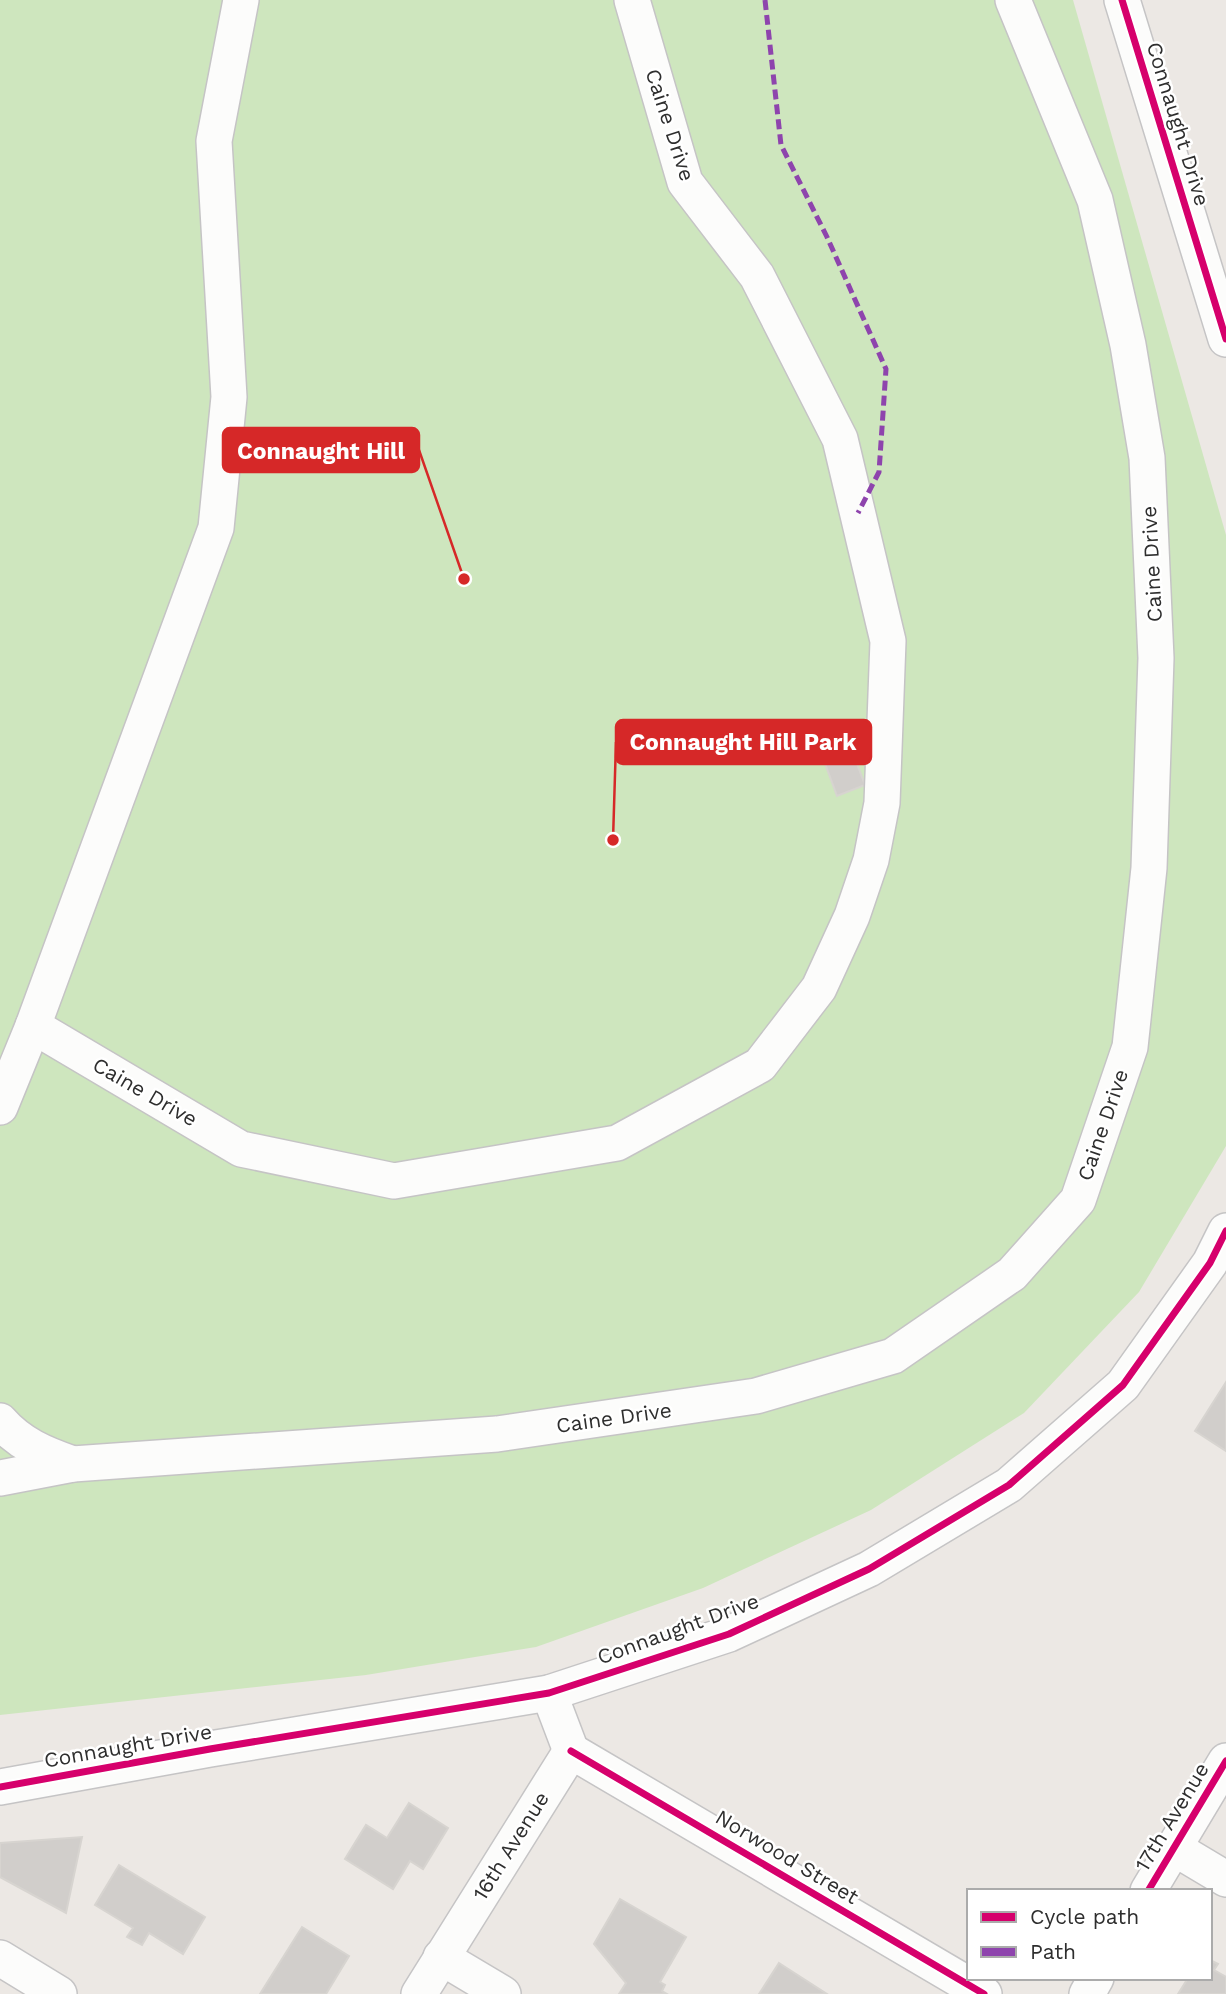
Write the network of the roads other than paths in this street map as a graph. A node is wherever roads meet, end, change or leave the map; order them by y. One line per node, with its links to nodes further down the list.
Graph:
1 (242, 0): 6 (street)
2 (632, 0): 6 (street, Caine Drive)
3 (1013, 0): 10 (street, Caine Drive)
4 (1122, 0): 5 (street, Connaught Drive)
5 (1226, 339)
6 (33, 1026): 7 (street)
7 (0, 1107)
8 (1226, 1231): 12 (street, Connaught Drive)
9 (0, 1421): 10 (street, Caine Drive)
10 (73, 1464): 11 (street, Caine Drive)
11 (0, 1478)
12 (549, 1693): 13 (street); 15 (street, Connaught Drive)
13 (571, 1751): 19 (street, 16th Avenue); 24 (street, Norwood Street)
14 (1226, 1761): 16 (street, 17th Avenue)
15 (0, 1787)
16 (1174, 1848): 17 (street); 18 (street, 17th Avenue)
17 (1226, 1879)
18 (1149, 1889)
19 (441, 1957): 22 (street, 16th Avenue); 23 (street)
20 (0, 1958): 21 (street)
21 (59, 1994)
22 (419, 1994)
23 (503, 1994)
24 (984, 1994)

